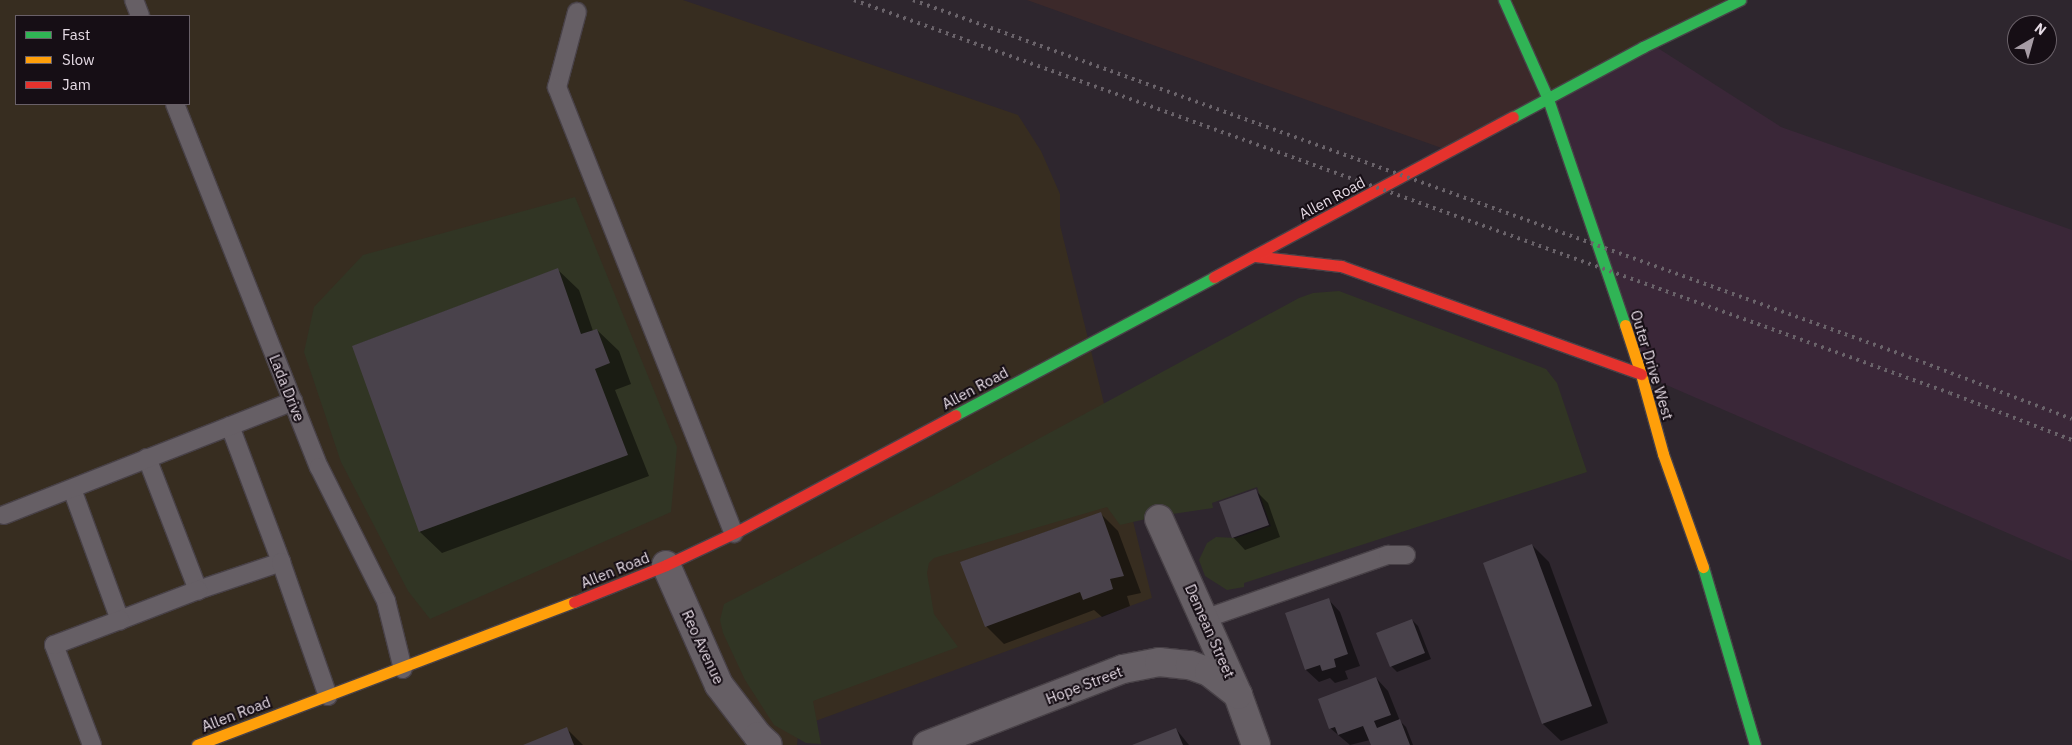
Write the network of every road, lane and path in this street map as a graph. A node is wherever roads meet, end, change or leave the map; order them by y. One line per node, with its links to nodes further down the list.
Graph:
1 (134, 0): 5 (lane)
2 (1504, 0): 6 (main road, Outer Drive West)
3 (1740, 0): 6 (main road, Allen Road)
4 (577, 12): 16 (lane)
5 (140, 15)
6 (1548, 99): 8 (main road, Allen Road); 9 (main road, Outer Drive West)
7 (175, 105): 10 (lane, Lada Drive)
8 (1254, 256): 9 (main road); 16 (main road, Allen Road)
9 (1640, 374): 31 (main road, Outer Drive West)
10 (292, 401): 11 (lane); 23 (lane, Lada Drive)
11 (230, 426): 12 (lane); 18 (lane)
12 (147, 458): 13 (lane); 20 (lane)
13 (72, 489): 14 (lane); 22 (lane)
14 (4, 515)
15 (1160, 519): 21 (street, Demean Street)
16 (734, 533): 19 (main road, Allen Road)
17 (1406, 555): 21 (lane)
18 (280, 562): 20 (lane); 25 (lane)
19 (666, 565): 23 (main road, Allen Road); 28 (street, Reo Avenue)
20 (198, 590): 22 (lane)
21 (1204, 619): 24 (street, Demean Street)
22 (120, 620): 26 (lane)
23 (403, 669): 25 (main road, Allen Road)
24 (1238, 695): 29 (street, Hope Street); 30 (street, Demean Street)
25 (328, 696): 27 (main road, Allen Road)
26 (92, 745)
27 (197, 745)
28 (768, 745)
29 (927, 745)
30 (1256, 745)
31 (1755, 745)

